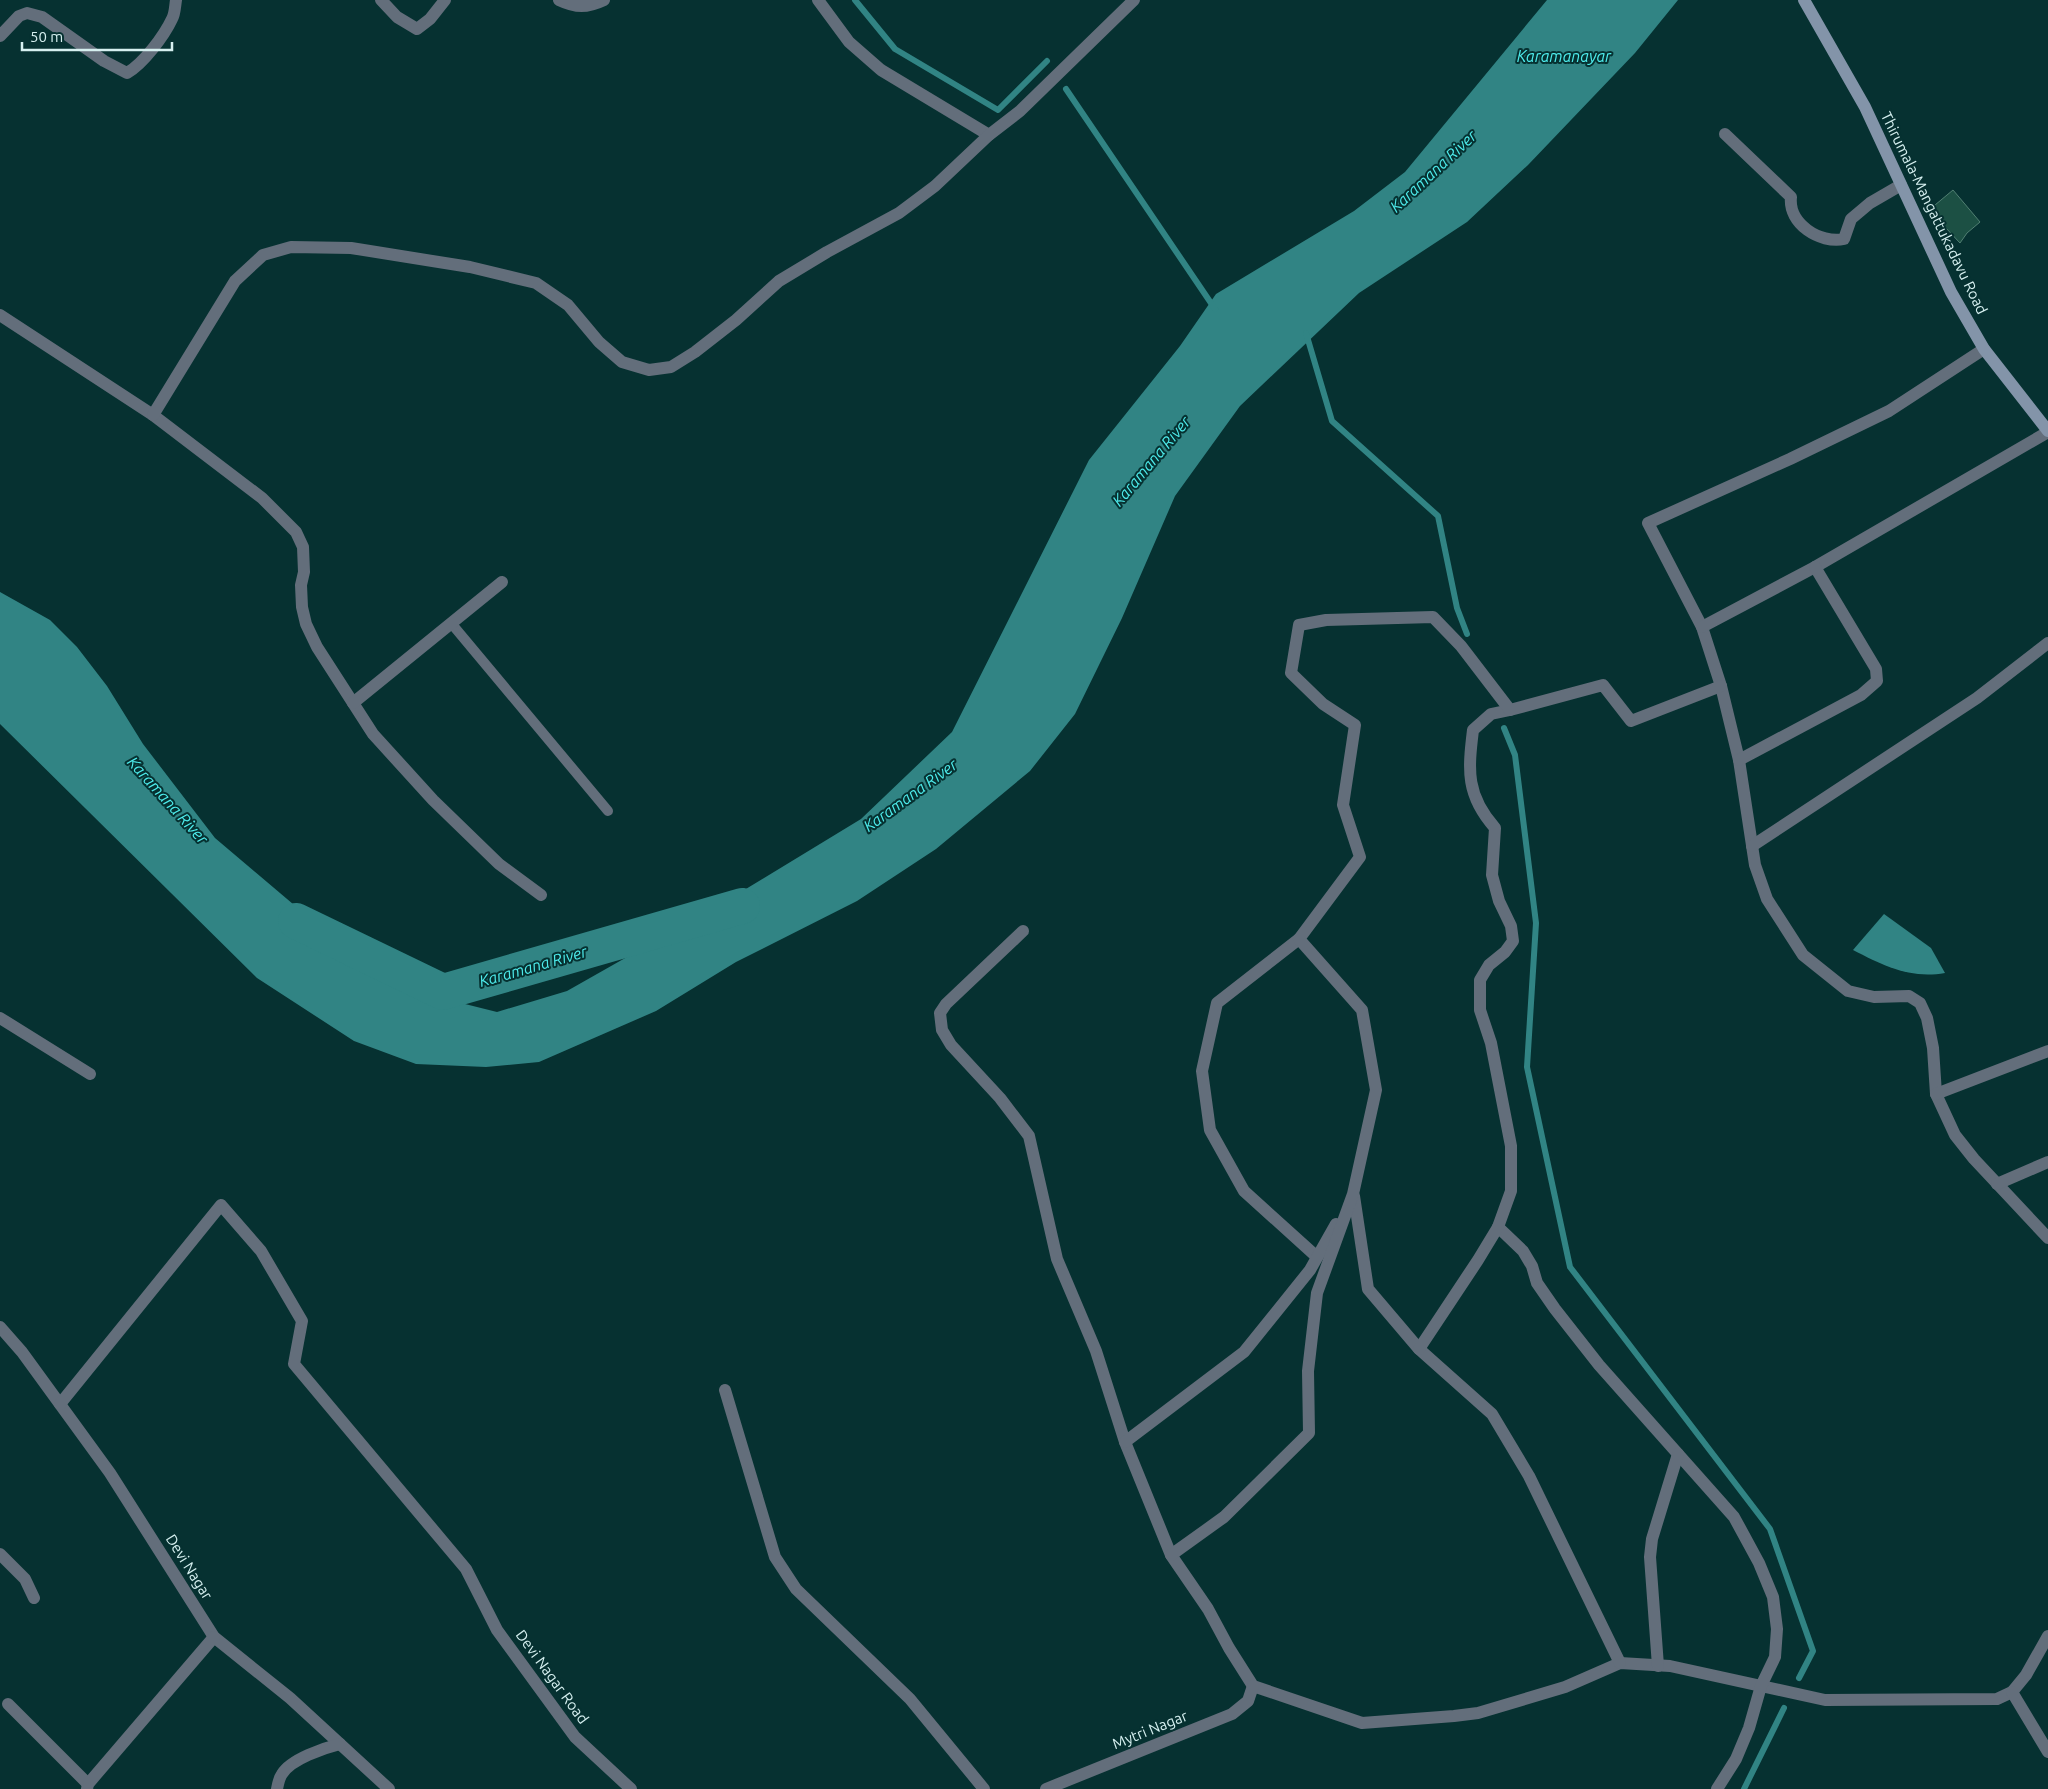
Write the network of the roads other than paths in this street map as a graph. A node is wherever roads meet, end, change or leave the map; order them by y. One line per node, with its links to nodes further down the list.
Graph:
1 (176, 0): 9 (street)
2 (381, 0): 3 (street)
3 (446, 0)
4 (559, 0): 5 (street)
5 (604, 0)
6 (818, 0): 11 (street)
7 (1134, 0): 11 (street)
8 (1804, 0): 12 (main road, Thirumala-Mangattukadavu Road)
9 (0, 36)
10 (1725, 134): 12 (street)
11 (989, 135): 15 (street)
12 (1901, 185): 14 (main road, Thirumala-Mangattukadavu Road)
13 (0, 315): 15 (street)
14 (1984, 349): 16 (main road, Thirumala-Mangattukadavu Road); 20 (street)
15 (153, 414): 23 (street)
16 (2048, 431): 17 (street)
17 (1815, 567): 20 (street); 25 (street)
18 (502, 582): 19 (street)
19 (451, 624): 23 (street); 26 (lane)
20 (1702, 628): 22 (street)
21 (2048, 643): 27 (street)
22 (1721, 686): 24 (street); 25 (street)
23 (353, 703): 28 (street)
24 (1510, 710): 30 (street); 38 (street)
25 (1739, 760): 27 (street)
26 (608, 811)
27 (1752, 846): 34 (street)
28 (541, 894)
29 (1023, 931): 45 (street)
30 (1299, 939): 37 (street); 40 (street)
31 (0, 1018): 33 (street)
32 (2048, 1051): 34 (street)
33 (90, 1074)
34 (1936, 1094): 36 (street)
35 (2048, 1162): 36 (street)
36 (1997, 1184): 39 (street)
37 (1353, 1194): 40 (street); 42 (street); 48 (street)
38 (1498, 1227): 42 (street); 46 (street)
39 (2048, 1238)
40 (1317, 1257): 45 (street)
41 (0, 1327): 44 (street, Devi Nagar)
42 (1419, 1349): 52 (street)
43 (725, 1390): 64 (street)
44 (60, 1404): 51 (street, Devi Nagar); 63 (street, Devi Nagar Road)
45 (1125, 1442): 48 (street)
46 (1678, 1454): 53 (street); 55 (street)
47 (0, 1554): 49 (street)
48 (1171, 1555): 54 (street)
49 (34, 1598)
50 (2048, 1636): 56 (street)
51 (214, 1637): 58 (street, Devi Nagar); 60 (street)
52 (1620, 1663): 53 (street); 54 (street)
53 (1658, 1666): 55 (street)
54 (1252, 1686): 65 (street, Mytri Nagar)
55 (1761, 1686): 56 (street); 66 (street)
56 (2012, 1692): 59 (street)
57 (8, 1704): 60 (street)
58 (340, 1744): 61 (street); 62 (street, Devi Nagar)
59 (2048, 1752)
60 (88, 1787)
61 (277, 1789)
62 (389, 1789)
63 (631, 1789)
64 (984, 1789)
65 (1046, 1789)
66 (1717, 1789)

